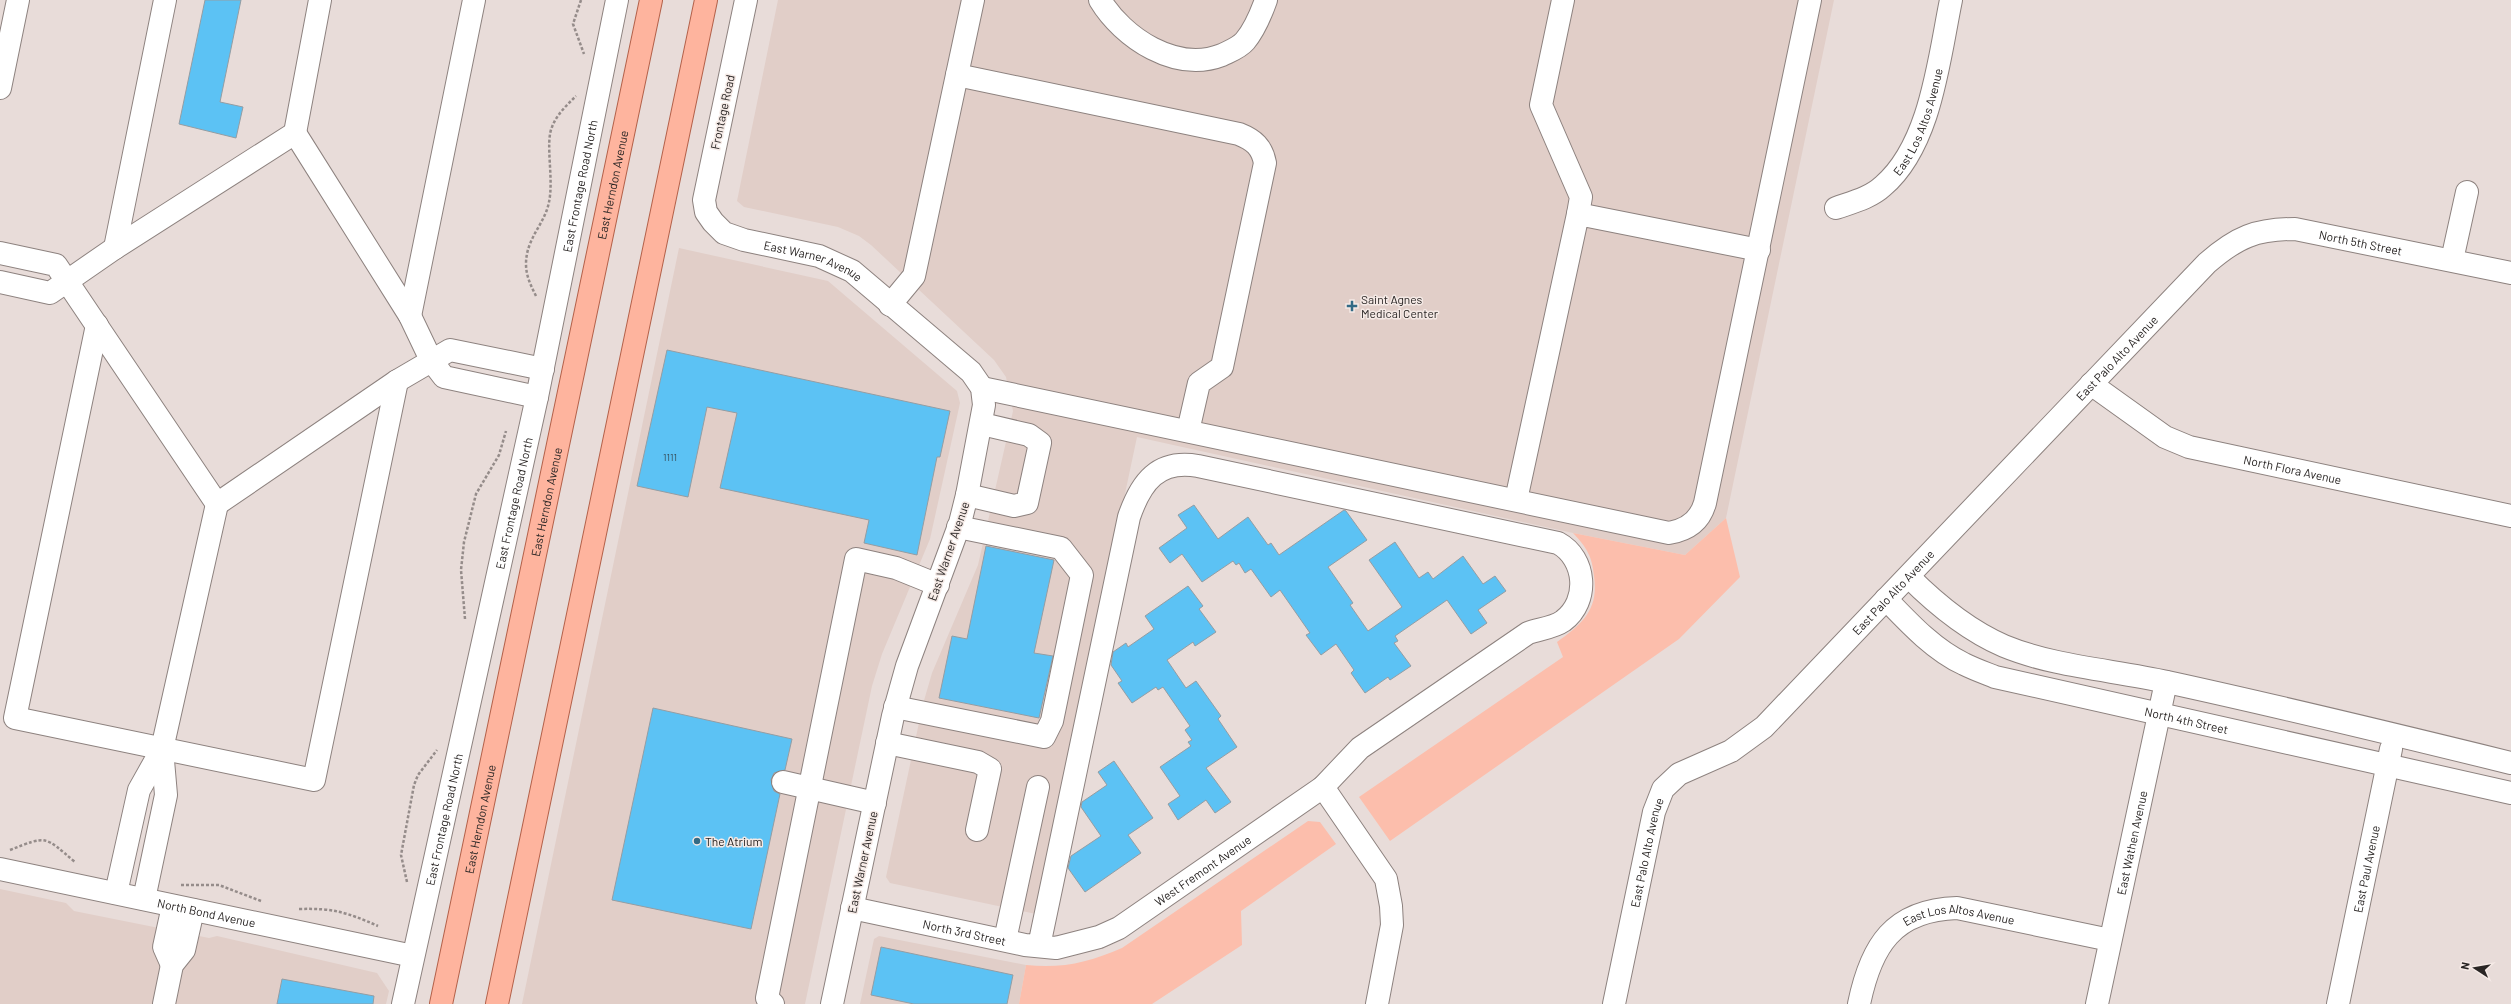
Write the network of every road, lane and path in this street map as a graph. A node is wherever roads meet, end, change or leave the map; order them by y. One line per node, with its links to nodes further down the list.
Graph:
1 (18, 0): 18 (street)
2 (165, 0): 26 (street)
3 (320, 0): 20 (street)
4 (474, 0): 35 (street)
5 (581, 0): 16 (path)
6 (617, 0): 38 (street, East Frontage Road North)
7 (651, 0): 88 (main road, East Herndon Avenue)
8 (706, 0): 89 (main road)
9 (746, 0): 24 (street, Frontage Road)
10 (973, 0): 17 (street)
11 (1100, 0): 12 (street)
12 (1266, 0)
13 (1563, 0): 23 (street)
14 (1810, 0): 27 (street)
15 (1951, 0): 22 (street, East Los Altos Avenue)
16 (585, 56)
17 (957, 75): 34 (street); 45 (street)
18 (0, 88)
19 (577, 95): 33 (path)
20 (295, 133): 26 (street); 35 (street)
21 (2467, 192): 29 (street)
22 (1836, 208)
23 (1578, 214): 27 (street); 47 (street)
24 (713, 222): 34 (street, East Warner Avenue)
25 (2269, 229): 29 (street, North 5th Street); 40 (street, East Palo Alto Avenue)
26 (115, 248): 32 (street)
27 (1759, 250): 47 (street)
28 (0, 253): 32 (street)
29 (2452, 260): 30 (street, North 5th Street)
30 (2511, 273)
31 (0, 282): 32 (street)
32 (68, 282): 36 (street)
33 (538, 301)
34 (890, 305): 41 (street, East Warner Avenue)
35 (410, 316): 37 (street)
36 (97, 325): 48 (street); 61 (street)
37 (431, 360): 38 (street); 39 (street); 42 (street)
38 (542, 369): 42 (street, East Frontage Road North)
39 (397, 382): 48 (street); 61 (street)
40 (2091, 384): 49 (street, North Flora Avenue); 51 (street, East Palo Alto Avenue)
41 (982, 388): 44 (street, East Warner Avenue); 45 (street)
42 (537, 397): 85 (street, East Frontage Road North)
43 (509, 424): 54 (path)
44 (982, 424): 46 (street, East Warner Avenue); 46 (street)
45 (1188, 431): 47 (street)
46 (967, 495): 50 (street, East Warner Avenue)
47 (1516, 500)
48 (217, 504): 61 (street)
49 (2511, 516)
50 (958, 527): 52 (street, East Warner Avenue); 56 (street)
51 (1909, 577): 53 (street, East Palo Alto Avenue); 55 (street)
52 (938, 585): 56 (street, East Warner Avenue); 67 (street)
53 (1886, 599): 57 (street, North 4th Street); 93 (street, East Palo Alto Avenue)
54 (465, 625)
55 (2166, 682): 57 (street, East Wathen Avenue); 58 (street)
56 (895, 707): 59 (street, East Warner Avenue)
57 (2159, 713): 63 (street, North 4th Street); 82 (street, East Wathen Avenue)
58 (2394, 735): 62 (street); 63 (street, East Paul Avenue)
59 (887, 743): 69 (street, East Warner Avenue); 70 (street)
60 (438, 747): 73 (path)
61 (162, 749): 74 (street); 75 (street)
62 (2511, 763)
63 (2388, 764): 68 (street, North 4th Street); 96 (street, East Paul Avenue)
64 (783, 782): 67 (street)
65 (1038, 787): 81 (street)
66 (1323, 787): 83 (street, West Fremont Avenue); 84 (street, West Fremont Avenue); 92 (street)
67 (810, 788): 69 (street); 90 (street)
68 (2511, 793)
69 (874, 803): 78 (street, East Warner Avenue)
70 (977, 830)
71 (4, 860): 72 (path); 75 (street, North Bond Avenue)
72 (82, 865)
73 (407, 887)
74 (146, 890): 75 (street, North Bond Avenue); 76 (path); 77 (street, North Bond Avenue)
75 (116, 894)
76 (268, 903)
77 (183, 908): 85 (street, North Bond Avenue); 86 (street)
78 (852, 908): 81 (street, North 3rd Street); 91 (street, East Warner Avenue)
79 (295, 909): 80 (path)
80 (380, 927)
81 (1005, 940): 84 (street, North 3rd Street)
82 (2110, 940): 94 (street, East Los Altos Avenue); 95 (street, East Wathen Avenue)
83 (1078, 944): 84 (street, North 3rd Street)
84 (1039, 946)
85 (413, 956): 87 (street, East Frontage Road North)
86 (164, 1004)
87 (403, 1004)
88 (441, 1004)
89 (497, 1004)
90 (773, 1004)
91 (832, 1004)
92 (1377, 1004)
93 (1614, 1004)
94 (1859, 1004)
95 (2097, 1004)
96 (2338, 1004)

